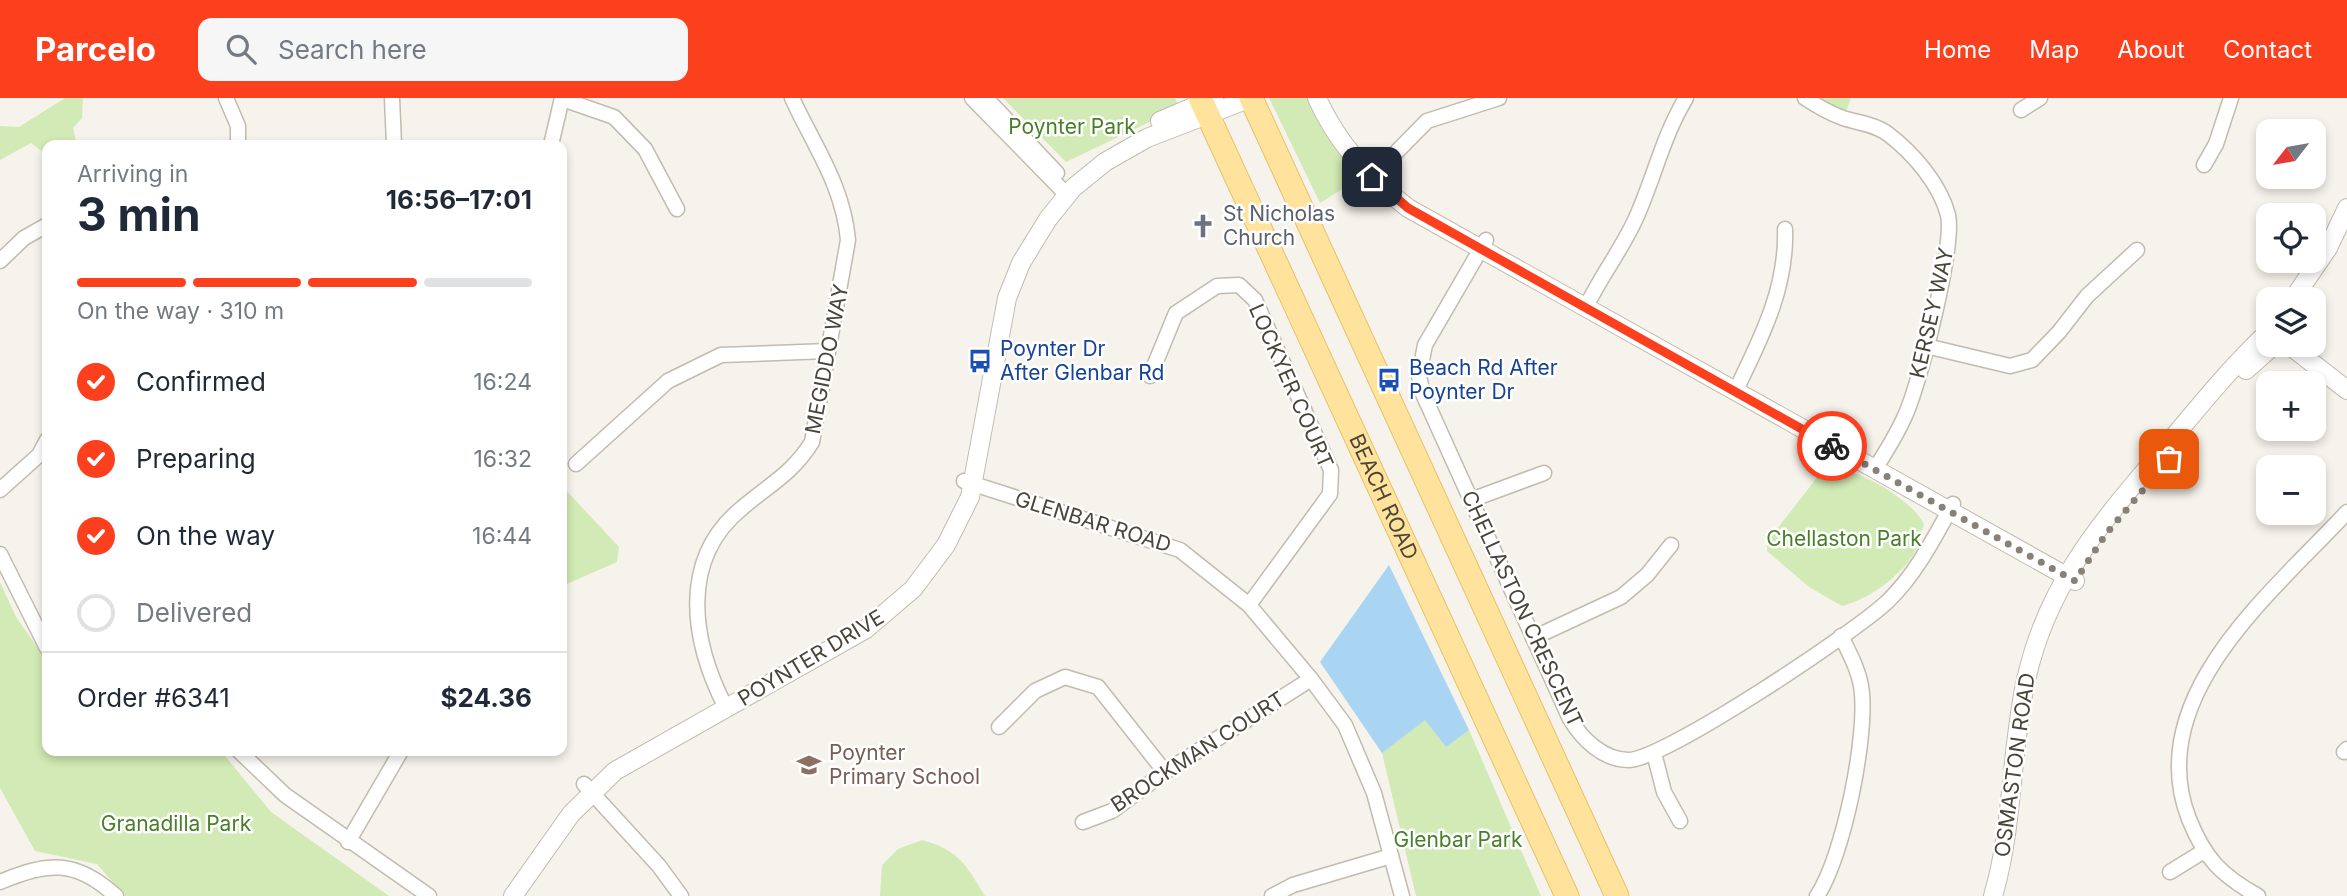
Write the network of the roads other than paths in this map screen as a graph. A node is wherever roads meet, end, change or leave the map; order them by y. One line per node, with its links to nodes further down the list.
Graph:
1 (226, 98): 17 (street)
2 (392, 98): 18 (street)
3 (792, 98): 36 (street, MEGIDDO WAY)
4 (972, 98): 22 (street)
5 (986, 98): 22 (street)
6 (1251, 98): 15 (street, POYNTER DRIVE); 82 (main road)
7 (1317, 98): 21 (street)
8 (1328, 98): 21 (street)
9 (1499, 98): 21 (street)
10 (1686, 98): 33 (street)
11 (1805, 98): 34 (street, KERSEY WAY)
12 (2040, 98): 16 (street)
13 (2231, 98): 20 (street)
14 (562, 99): 19 (street); 24 (street)
15 (1206, 103): 22 (street, POYNTER DRIVE); 81 (main road, BEACH ROAD)
16 (2021, 110)
17 (238, 140)
18 (394, 140)
19 (552, 140)
20 (2204, 165)
21 (1376, 173): 28 (street)
22 (1066, 189): 47 (street, POYNTER DRIVE)
23 (2347, 208): 31 (street)
24 (677, 209)
25 (42, 228): 30 (street)
26 (1785, 229): 41 (street)
27 (2347, 235): 32 (street)
28 (1483, 245): 33 (street); 49 (street, CHELLASTON CRESCENT)
29 (2137, 250): 34 (street)
30 (0, 261)
31 (2300, 287)
32 (2314, 287)
33 (1588, 303): 41 (street)
34 (1926, 346): 45 (street, KERSEY WAY)
35 (2256, 349): 54 (street, OSMASTON ROAD)
36 (828, 351): 44 (street); 60 (street, MEGIDDO WAY)
37 (2304, 357): 42 (street)
38 (2325, 357): 40 (street)
39 (1150, 376): 55 (street, LOCKYER COURT)
40 (2347, 376)
41 (1738, 386): 45 (street)
42 (2347, 390)
43 (42, 449): 48 (street)
44 (576, 464)
45 (1877, 465): 50 (street)
46 (1544, 473): 49 (street)
47 (969, 483): 55 (street, GLENBAR ROAD); 60 (street, POYNTER DRIVE)
48 (0, 490)
49 (1471, 500): 58 (street, CHELLASTON CRESCENT)
50 (1950, 508): 54 (street); 56 (street, CHELLASTON CRESCENT)
51 (2347, 512): 70 (street)
52 (1671, 545): 58 (street)
53 (0, 554): 57 (street)
54 (2072, 574): 84 (street, OSMASTON ROAD); 85 (street, OSMASTON ROAD)
55 (1249, 605): 59 (street, GLENBAR ROAD)
56 (1842, 636): 62 (street, CHELLASTON CRESCENT); 83 (street)
57 (42, 638)
58 (1533, 638): 62 (street, CHELLASTON CRESCENT)
59 (1311, 679): 65 (street, BROCKMAN COURT); 71 (street, GLENBAR ROAD)
60 (724, 703): 66 (street, POYNTER DRIVE)
61 (999, 727): 65 (street)
62 (1654, 753): 67 (street)
63 (244, 756): 69 (street)
64 (398, 756): 69 (street)
65 (1165, 772): 68 (street, BROCKMAN COURT)
66 (587, 788): 76 (street, POYNTER DRIVE); 77 (street, POYNTER DRIVE); 78 (street)
67 (1680, 821)
68 (1083, 822)
69 (348, 842): 75 (street)
70 (2204, 851): 72 (street); 86 (street)
71 (1391, 856): 79 (street); 80 (street, GLENBAR ROAD)
72 (2170, 872)
73 (0, 882): 74 (street)
74 (116, 896)
75 (429, 896)
76 (501, 896)
77 (513, 896)
78 (681, 896)
79 (1272, 896)
80 (1402, 896)
81 (1567, 896)
82 (1617, 896)
83 (1817, 896)
84 (1993, 896)
85 (2003, 896)
86 (2258, 896)

